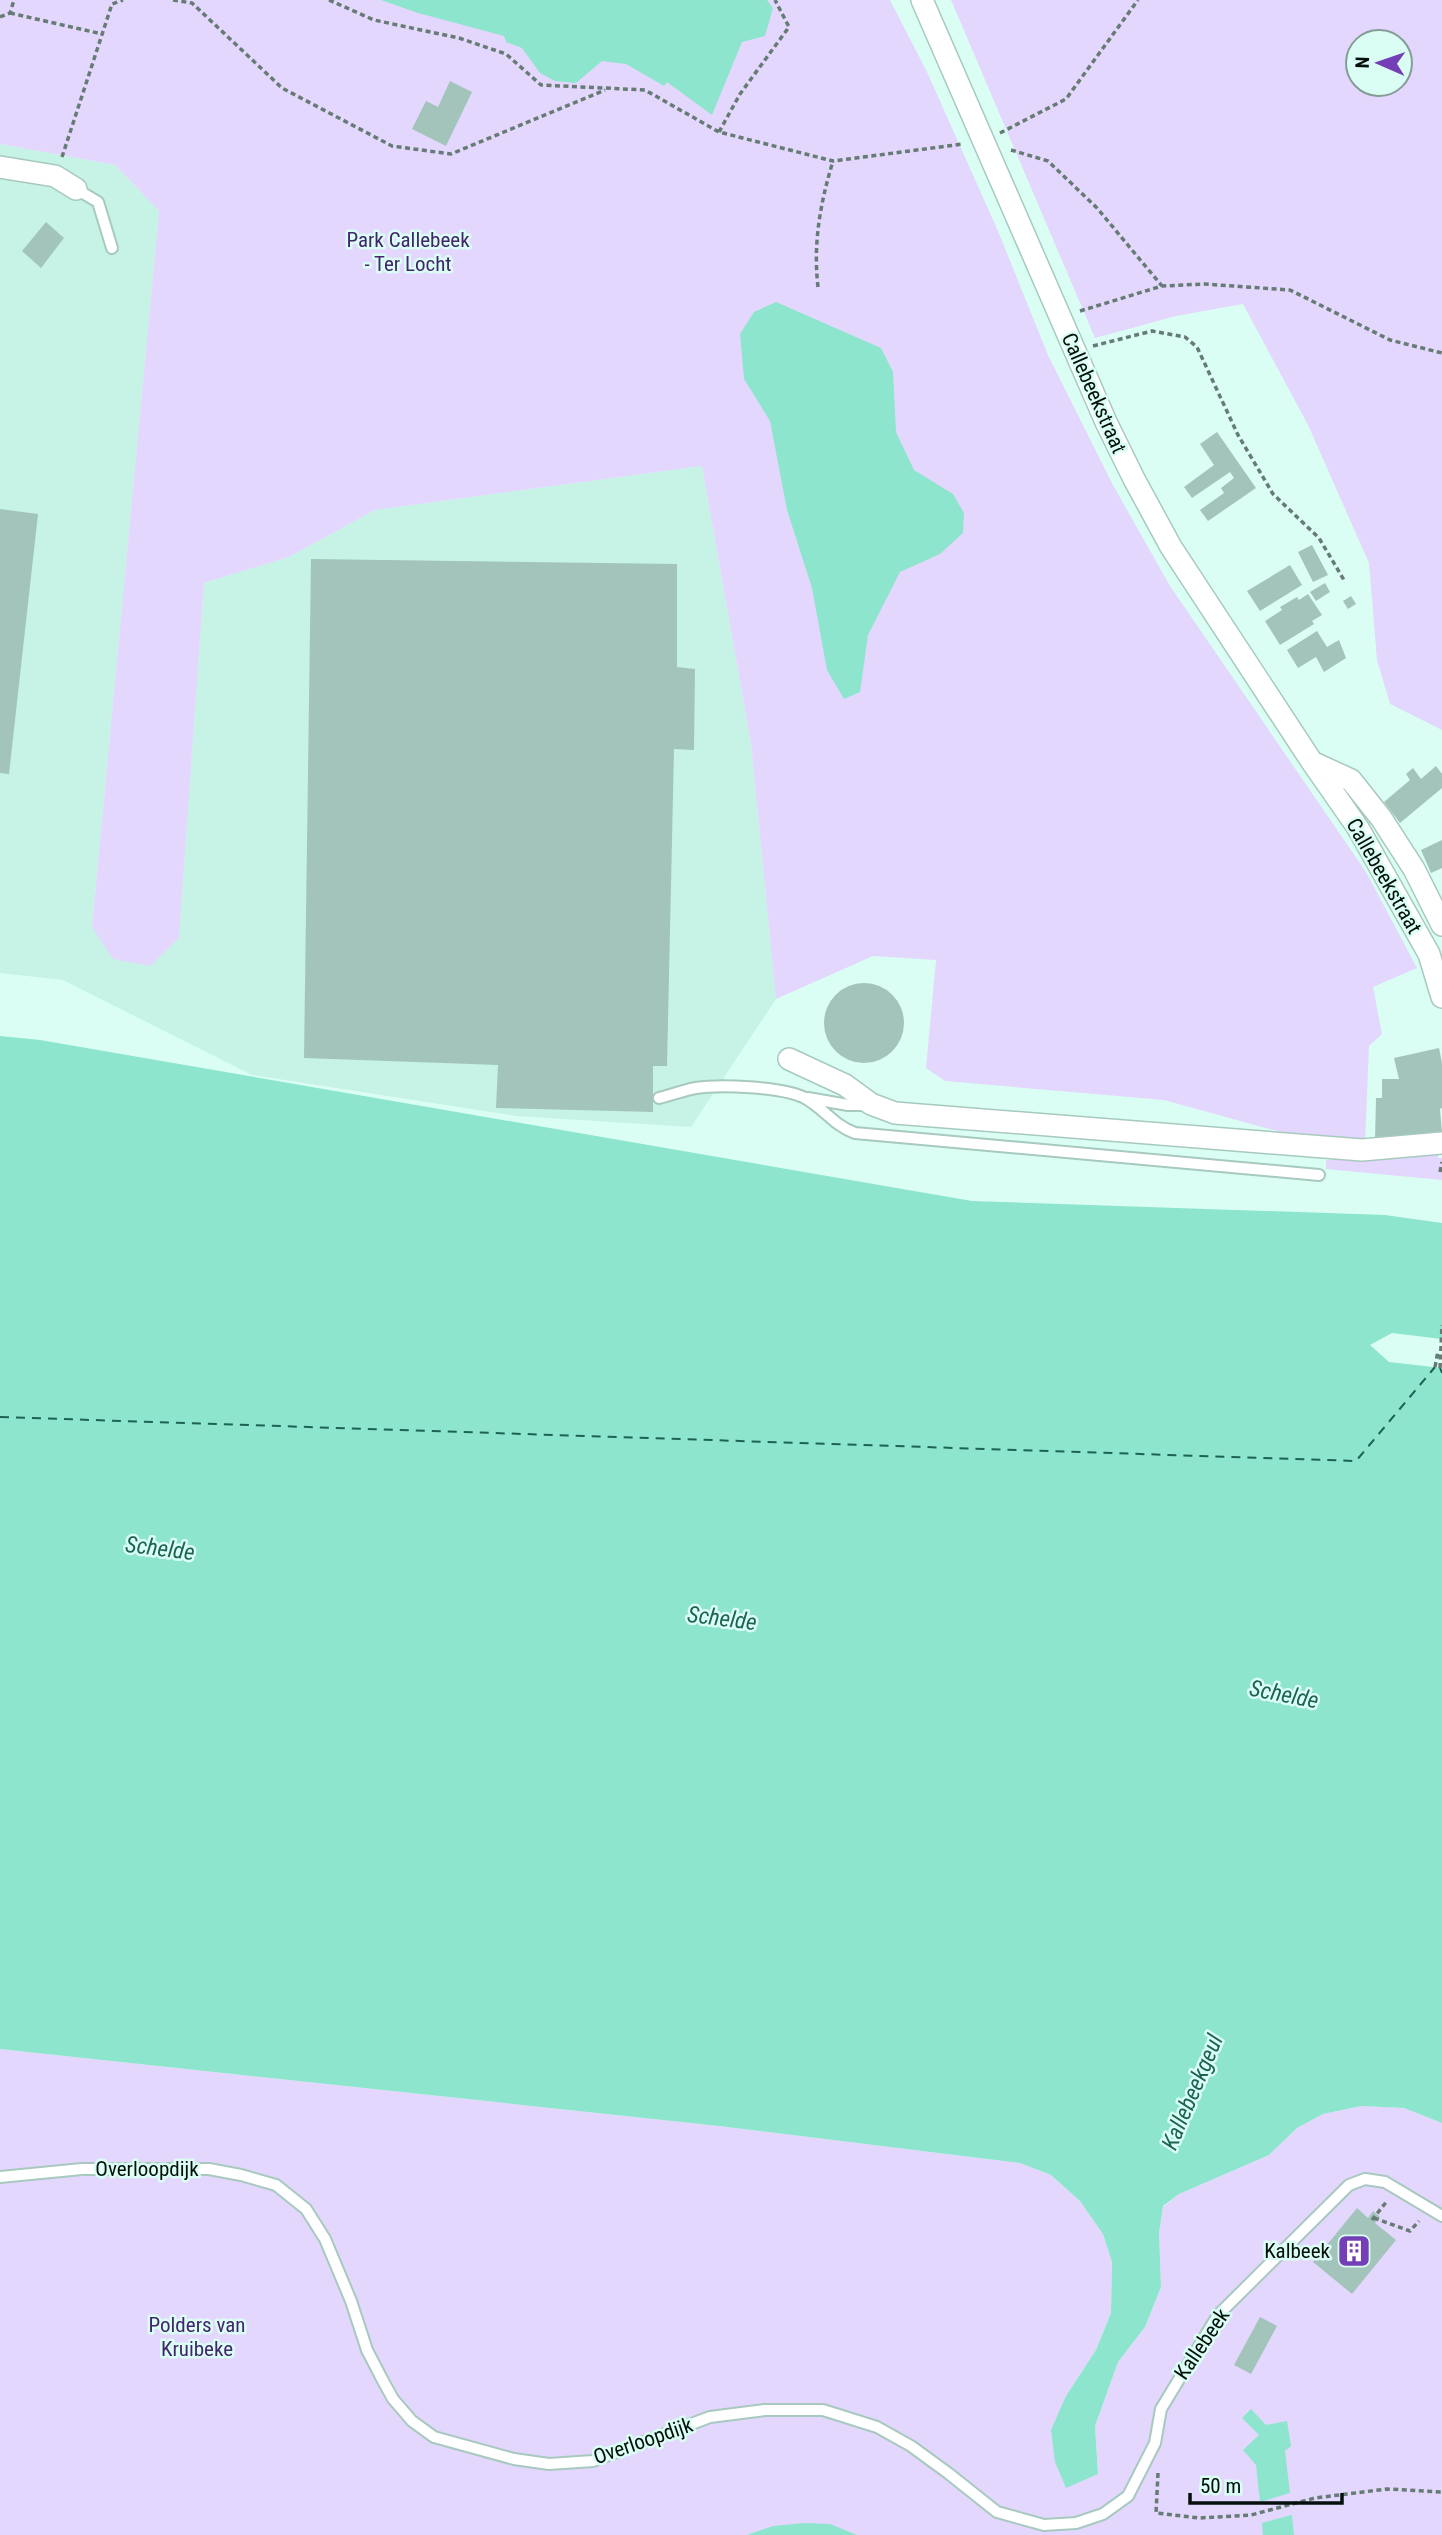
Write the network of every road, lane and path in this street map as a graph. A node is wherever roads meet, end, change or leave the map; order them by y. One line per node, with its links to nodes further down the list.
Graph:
1 (14, 0): 8 (path)
2 (123, 0): 10 (path)
3 (173, 0): 11 (path)
4 (329, 0): 11 (path)
5 (775, 0): 12 (path)
6 (922, 0): 13 (street, Callebeekstraat)
7 (1138, 0): 13 (path)
8 (10, 13): 9 (path); 10 (path)
9 (0, 17)
10 (102, 34): 16 (path)
11 (607, 89): 12 (path)
12 (719, 132): 14 (path)
13 (982, 142): 14 (path); 19 (path); 21 (street, Callebeekstraat)
14 (833, 161): 20 (path)
15 (0, 167): 16 (street)
16 (55, 176): 17 (street)
17 (76, 189): 18 (lane)
18 (112, 248)
19 (1162, 286): 21 (path); 23 (path)
20 (818, 287)
21 (1059, 317): 22 (street, Callebeekstraat)
22 (1074, 352): 24 (path); 25 (street, Callebeekstraat)
23 (1442, 353)
24 (1344, 580)
25 (1312, 762): 26 (street, Callebeekstraat); 27 (street, Callebeekstraat)
26 (1442, 925)
27 (1442, 998)
28 (789, 1059): 31 (street)
29 (803, 1097): 30 (lane); 31 (lane); 35 (lane)
30 (659, 1098)
31 (871, 1104): 32 (street)
32 (1442, 1143)
33 (1442, 1160): 34 (path)
34 (1440, 1172)
35 (1319, 1175)
36 (1442, 1325): 37 (path)
37 (1438, 1367)
38 (0, 2177): 42 (lane, Overloopdijk)
39 (1387, 2202): 40 (path)
40 (1430, 2209): 41 (lane, Kallebeek); 42 (lane, Kallebeek)
41 (1442, 2216)
42 (1156, 2443): 43 (path)
43 (1442, 2492)

